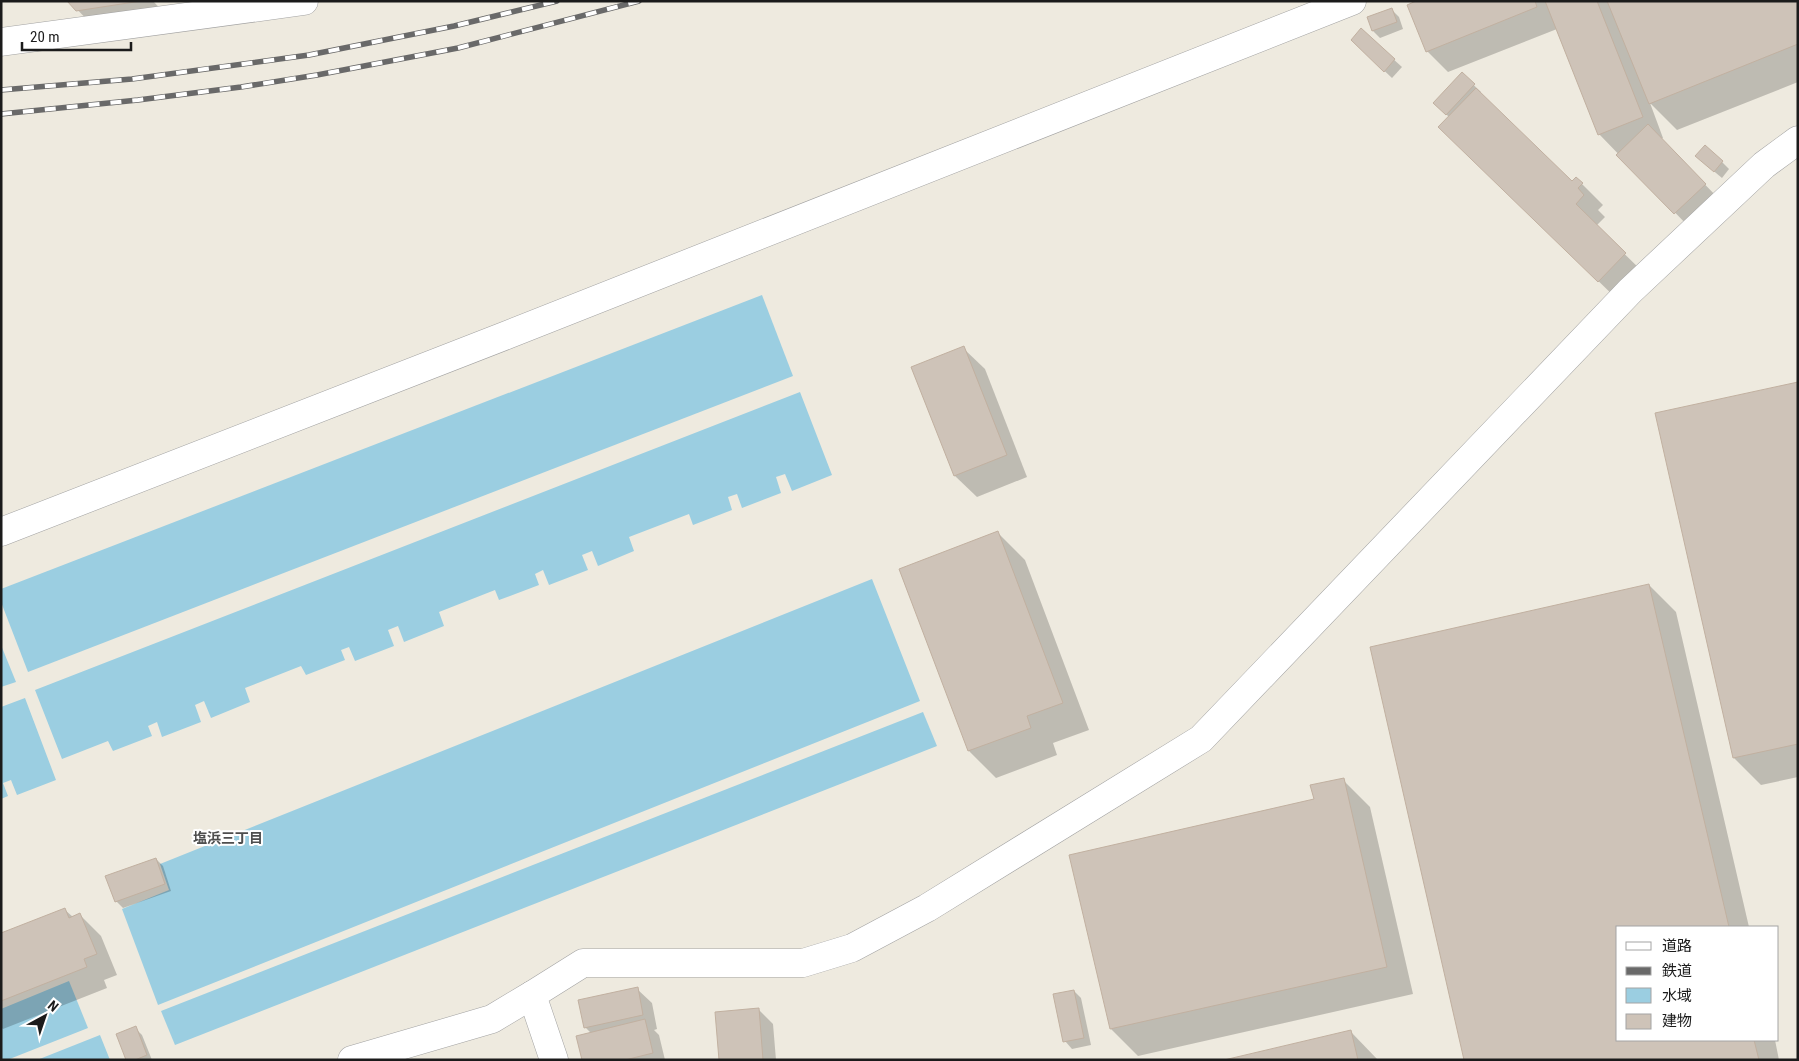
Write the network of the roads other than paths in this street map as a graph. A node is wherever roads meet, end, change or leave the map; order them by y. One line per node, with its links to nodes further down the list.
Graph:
1 (1352, 1): 5 (street)
2 (299, 2): 3 (street)
3 (1, 42)
4 (1798, 140): 6 (street)
5 (1, 532)
6 (532, 995): 7 (street); 8 (street)
7 (352, 1060)
8 (554, 1060)

